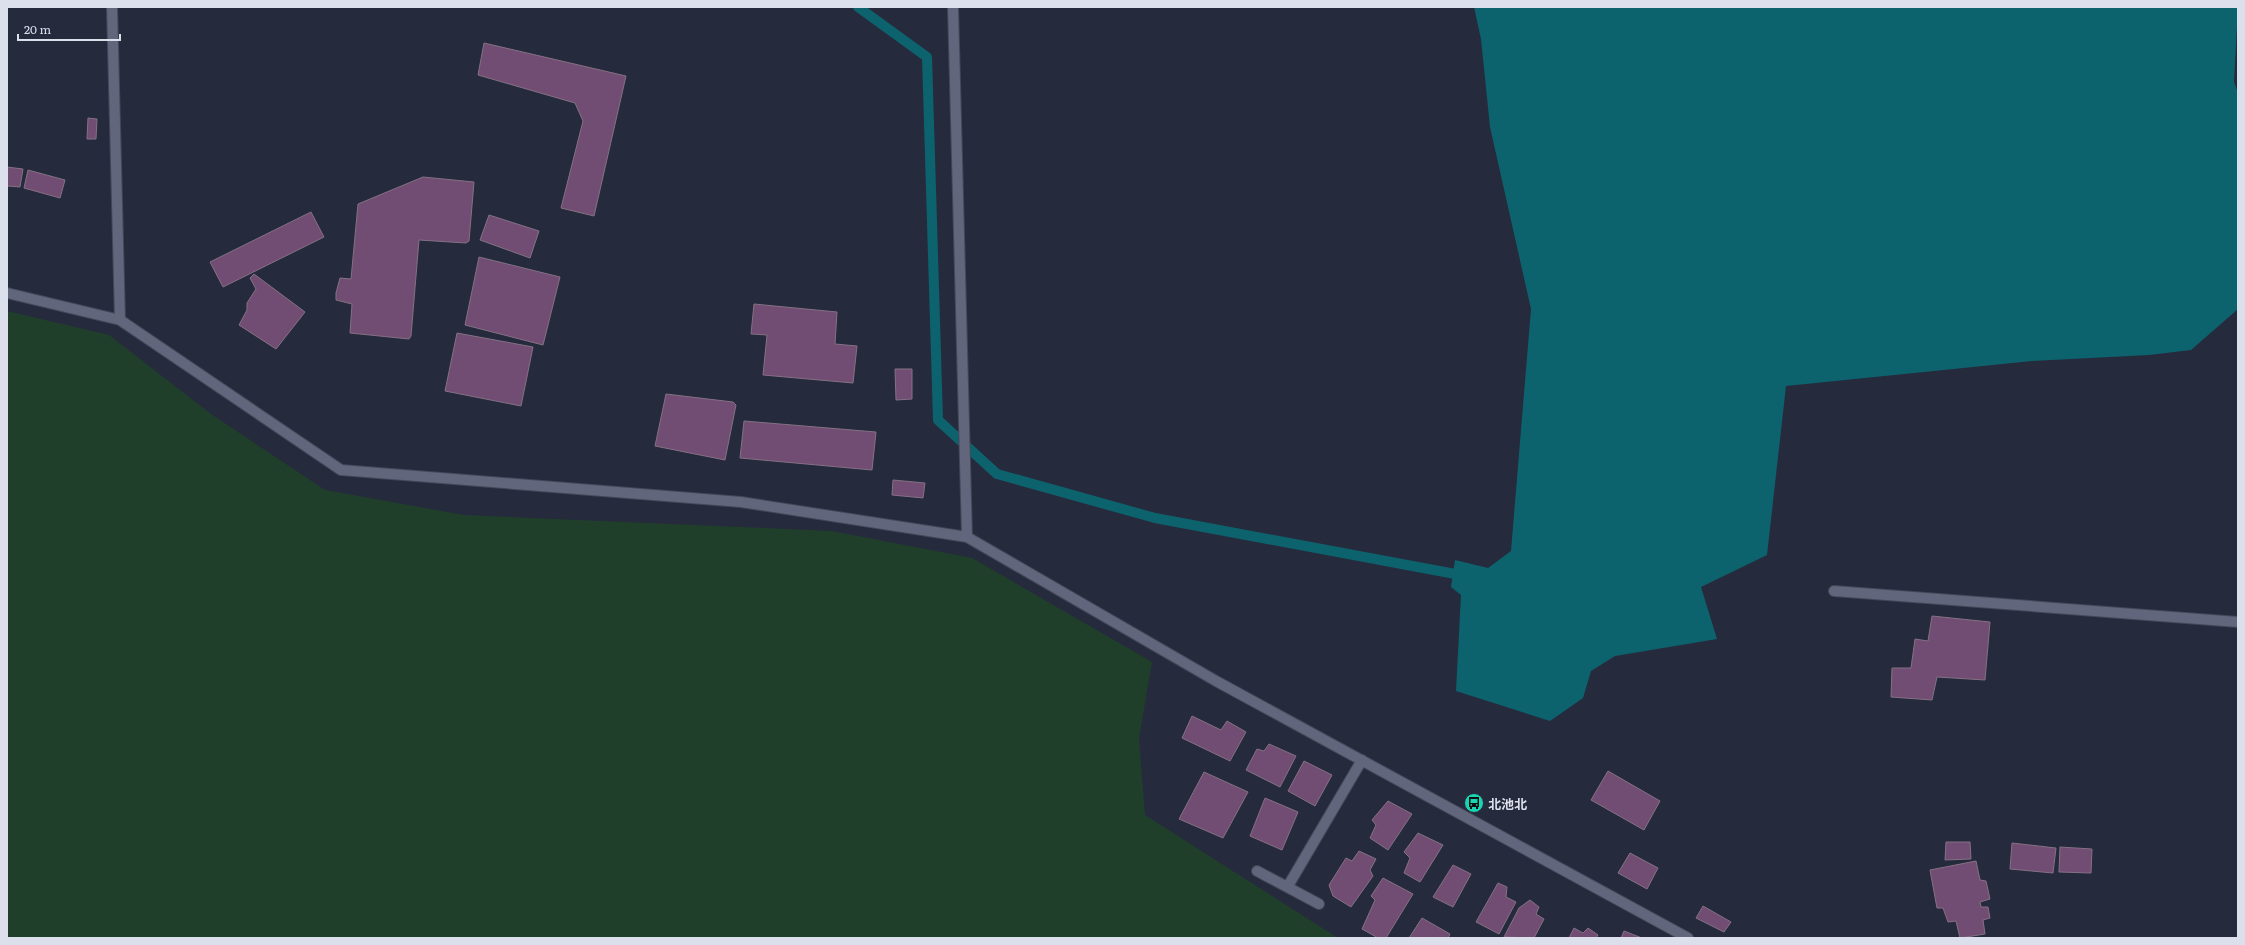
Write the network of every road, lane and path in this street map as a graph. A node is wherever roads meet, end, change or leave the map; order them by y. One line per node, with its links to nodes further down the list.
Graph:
1 (112, 7): 4 (street)
2 (952, 7): 5 (street)
3 (7, 293): 4 (street)
4 (120, 320): 5 (street)
5 (967, 538): 8 (street)
6 (1834, 591): 7 (street)
7 (2238, 622)
8 (1362, 760): 10 (street); 12 (street)
9 (1257, 871): 10 (street)
10 (1288, 886): 11 (street)
11 (1319, 904)
12 (1688, 938)

